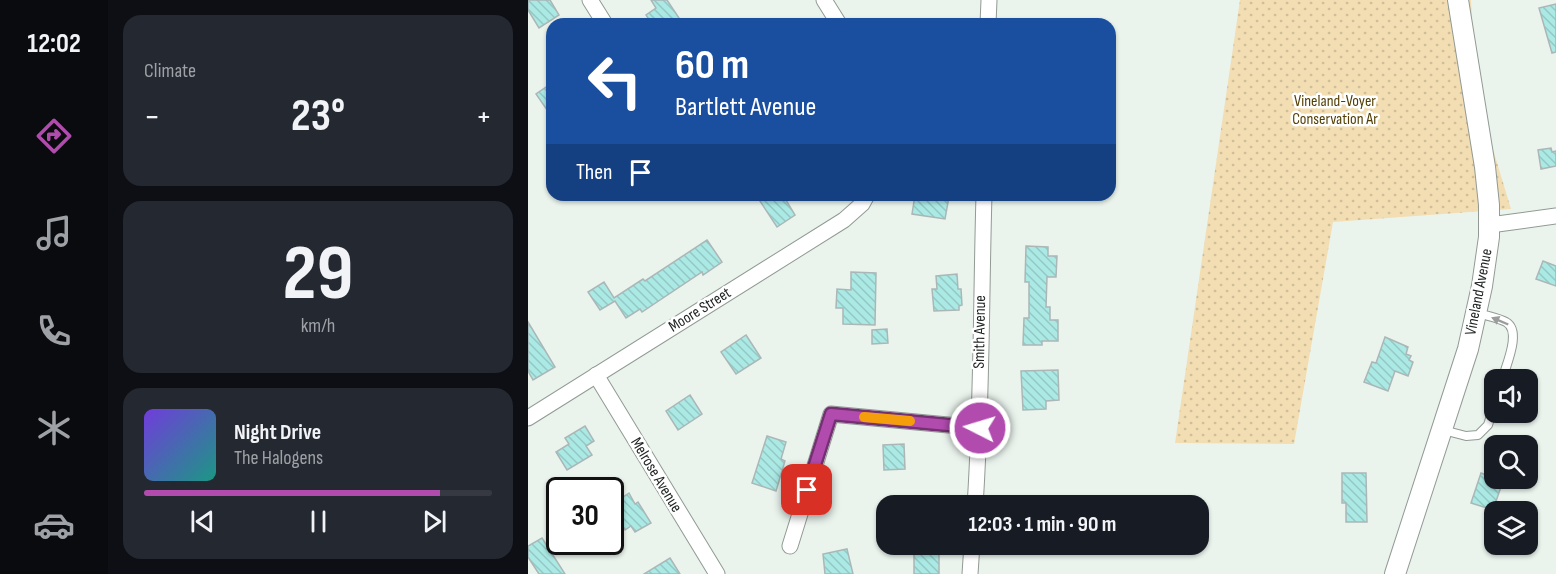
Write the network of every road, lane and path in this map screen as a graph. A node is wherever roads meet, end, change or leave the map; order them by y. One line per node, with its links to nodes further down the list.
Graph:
1 (590, 0): 5 (street)
2 (824, 0): 6 (street)
3 (989, 0): 7 (street)
4 (1458, 0): 11 (street, Vineland Avenue)
5 (601, 18)
6 (836, 18)
7 (988, 18)
8 (864, 201): 14 (street, Moore Street)
9 (984, 201): 17 (street, Smith Avenue)
10 (1556, 216): 11 (street)
11 (1490, 225): 12 (street, Vineland Avenue)
12 (1476, 313): 13 (lane, one-way to 12); 18 (street, Vineland Avenue)
13 (1505, 369)
14 (596, 375): 15 (street, Moore Street); 22 (street, Melrose Avenue)
15 (528, 418)
16 (1489, 423): 18 (lane)
17 (980, 428): 19 (street, Smith Avenue); 20 (street)
18 (1442, 430): 24 (street, Vineland Avenue)
19 (976, 495)
20 (790, 546)
21 (971, 555): 23 (street)
22 (717, 574)
23 (970, 574)
24 (1395, 574)

